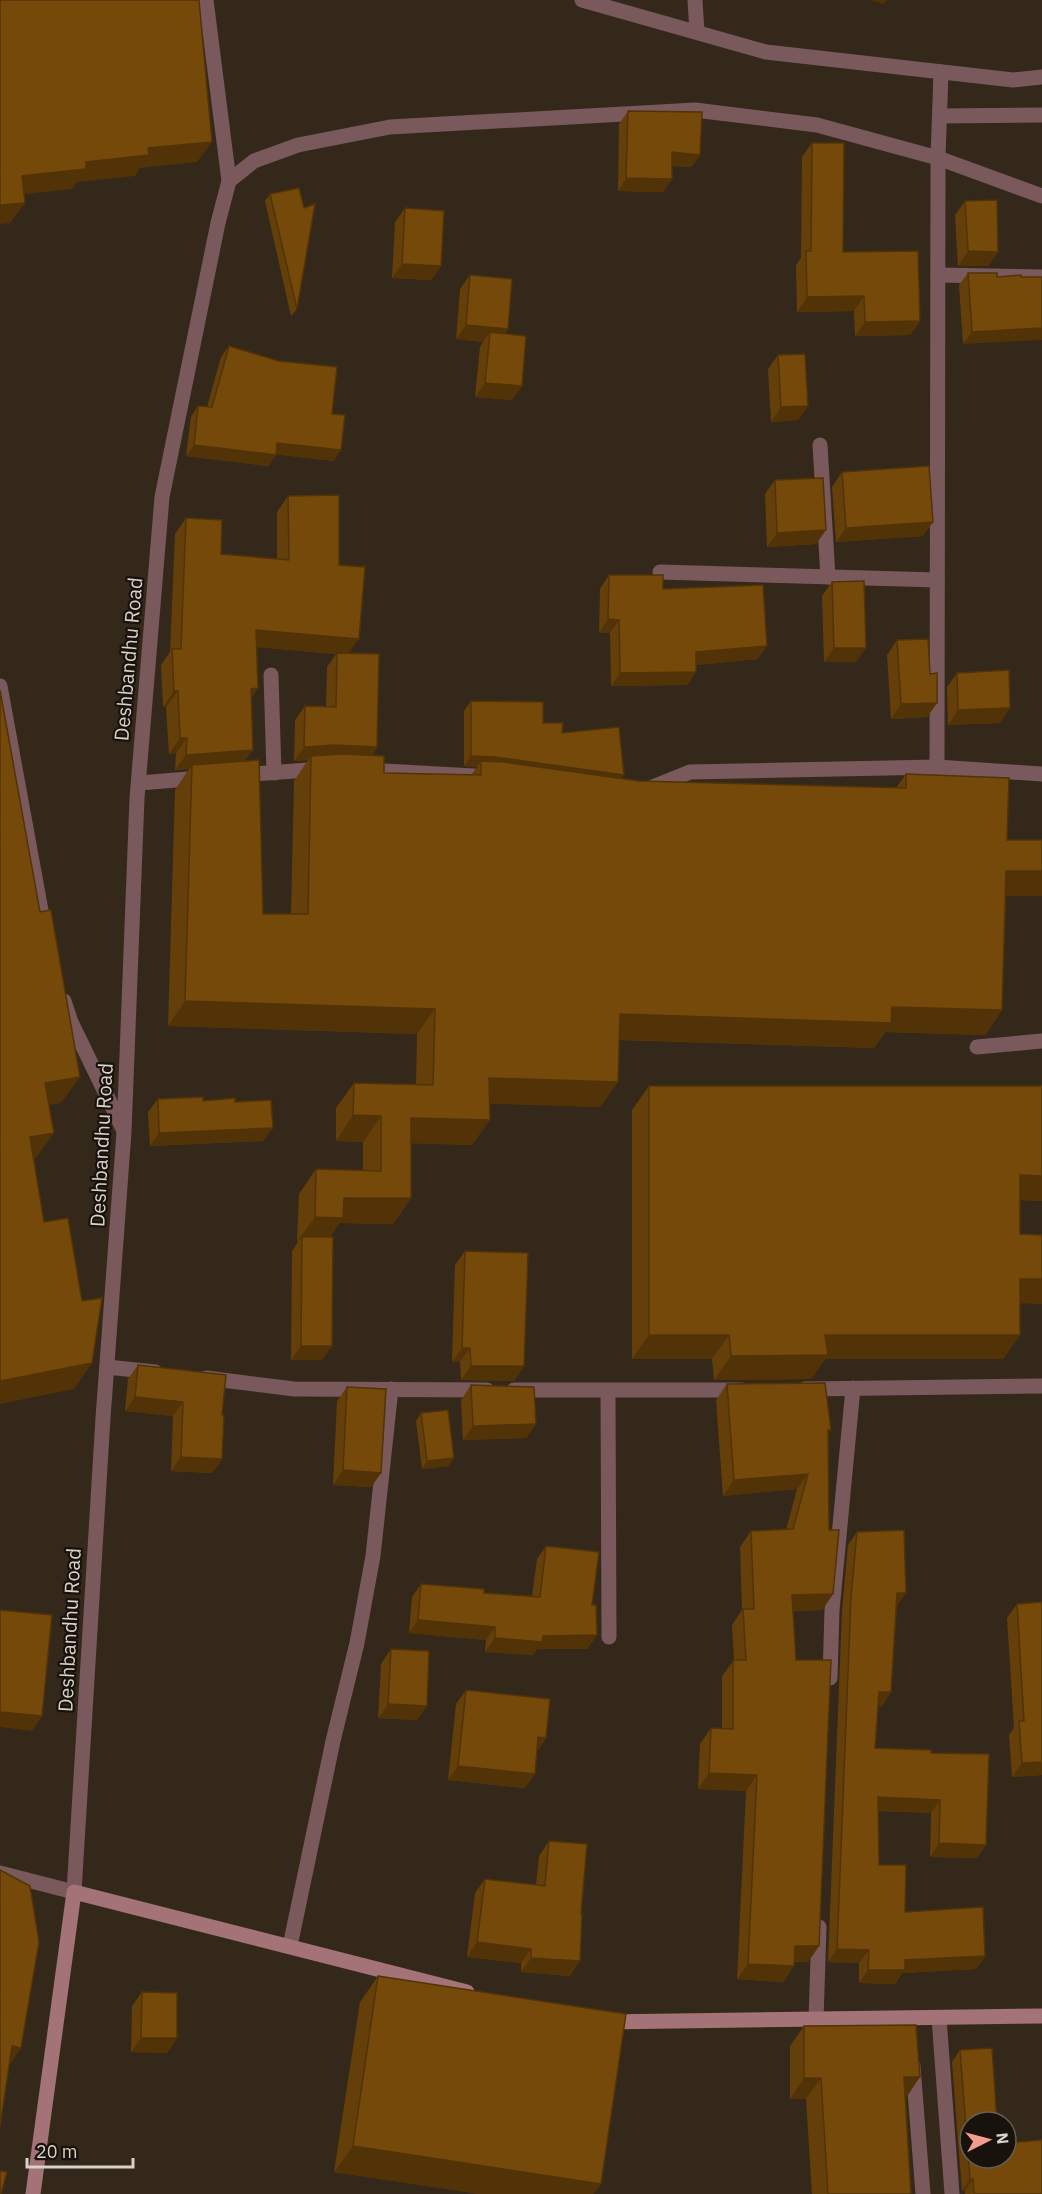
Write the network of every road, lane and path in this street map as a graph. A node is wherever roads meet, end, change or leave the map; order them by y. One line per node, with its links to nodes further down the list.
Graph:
1 (206, 0): 10 (street)
2 (582, 0): 4 (street)
3 (695, 0): 4 (street)
4 (697, 32): 5 (street)
5 (941, 72): 6 (street); 8 (street)
6 (1042, 77)
7 (1042, 115): 8 (street)
8 (940, 116): 9 (street)
9 (938, 158): 10 (street); 11 (street); 12 (street)
10 (229, 181): 24 (street, Deshbandhu Road)
11 (1042, 196)
12 (938, 275): 13 (street); 17 (street)
13 (1042, 277)
14 (820, 445): 16 (street)
15 (660, 572): 16 (street)
16 (828, 577): 17 (street)
17 (937, 580): 20 (street)
18 (271, 675): 21 (street)
19 (0, 686): 26 (street)
20 (937, 767): 22 (street); 25 (street)
21 (274, 772): 23 (street); 24 (street)
22 (1042, 774)
23 (486, 777)
24 (139, 783): 30 (street, Deshbandhu Road)
25 (631, 794)
26 (49, 952)
27 (58, 982): 30 (street)
28 (1042, 1041): 29 (street)
29 (978, 1047)
30 (124, 1132): 31 (street, Deshbandhu Road)
31 (107, 1367): 32 (street); 43 (street, Deshbandhu Road)
32 (165, 1374)
33 (189, 1376): 36 (street)
34 (1042, 1386): 35 (street)
35 (853, 1388): 38 (street); 41 (street)
36 (391, 1389): 39 (street); 45 (street)
37 (762, 1389): 39 (street)
38 (785, 1389)
39 (608, 1391): 40 (street)
40 (609, 1637)
41 (829, 1692)
42 (0, 1873): 43 (street)
43 (74, 1892): 45 (street); 52 (street, Deshbandhu Road)
44 (820, 1915): 49 (street)
45 (291, 1946): 46 (street)
46 (483, 1996)
47 (1042, 2016): 48 (street)
48 (939, 2018): 49 (street); 54 (street)
49 (816, 2020): 50 (street)
50 (585, 2022)
51 (912, 2055): 53 (street)
52 (33, 2194)
53 (923, 2194)
54 (952, 2194)

